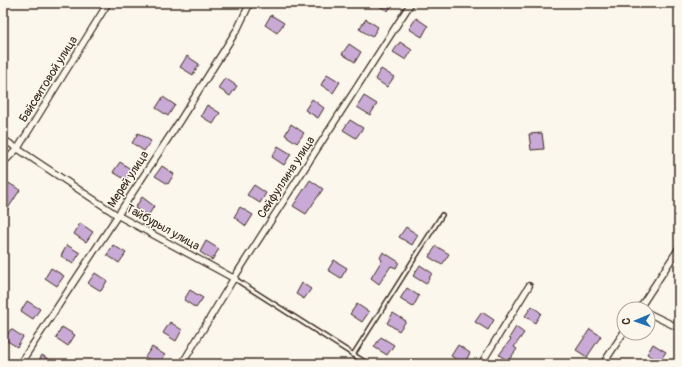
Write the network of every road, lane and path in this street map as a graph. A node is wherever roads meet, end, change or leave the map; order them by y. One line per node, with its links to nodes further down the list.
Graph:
1 (108, 3): 5 (street, Байсеитовой улица)
2 (250, 3): 7 (street, Мерей улица)
3 (411, 3): 10 (street, Сейфуллина улица)
4 (3, 139): 5 (street, Тайбурыл улица)
5 (18, 148): 6 (street, Байсеитовой улица); 7 (street, Тайбурыл улица)
6 (3, 163)
7 (118, 215): 10 (street, Тайбурыл улица); 17 (street, Мерей улица)
8 (442, 215): 16 (lane)
9 (679, 248): 12 (street)
10 (235, 279): 16 (lane); 18 (street, Сейфуллина улица)
11 (529, 286): 20 (street)
12 (645, 301)
13 (656, 317): 14 (street)
14 (679, 328)
15 (618, 341): 21 (street)
16 (353, 355): 19 (lane)
17 (20, 364)
18 (182, 364)
19 (368, 364)
20 (481, 364)
21 (603, 364)

